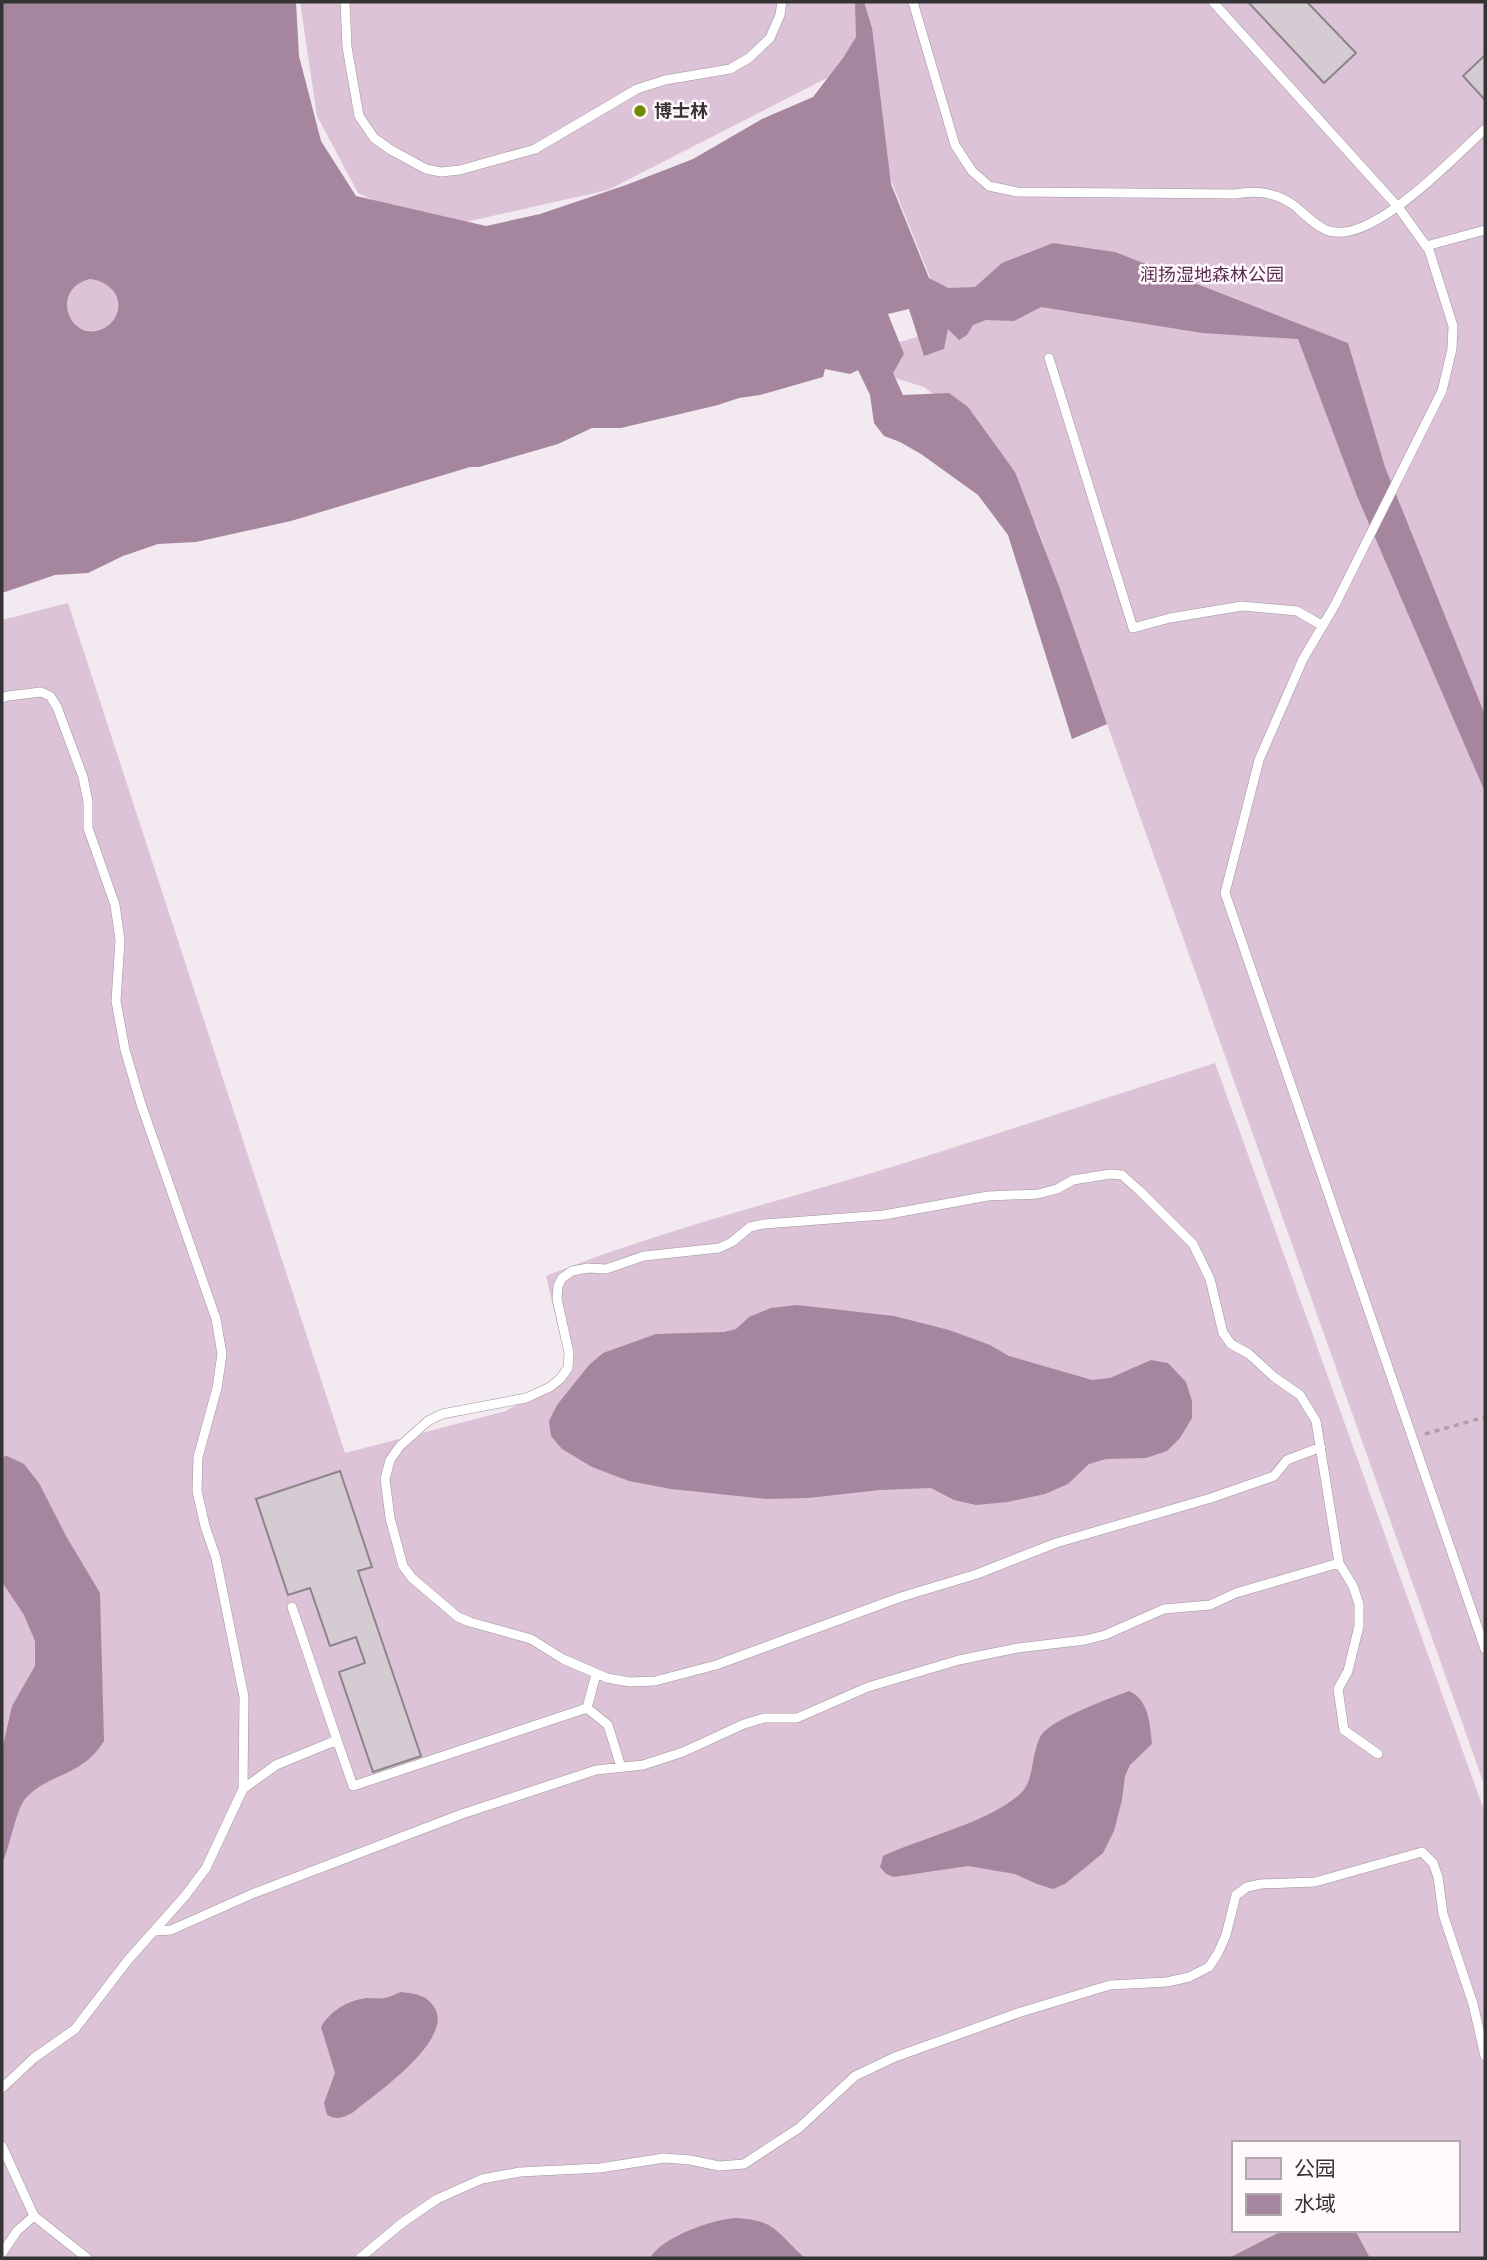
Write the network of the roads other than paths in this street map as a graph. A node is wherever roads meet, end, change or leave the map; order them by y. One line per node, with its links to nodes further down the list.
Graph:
1 (345, 2): 2 (lane)
2 (782, 2)
3 (914, 2): 6 (lane)
4 (1213, 2): 6 (lane)
5 (1485, 129): 6 (lane)
6 (1398, 207): 8 (lane)
7 (1485, 230): 8 (lane)
8 (1426, 246): 10 (lane)
9 (1049, 358): 10 (lane)
10 (1323, 626): 15 (lane)
11 (2, 698): 21 (lane)
12 (1321, 1447): 13 (lane); 16 (lane); 16 (lane)
13 (1339, 1563): 19 (lane); 20 (lane)
14 (292, 1607): 18 (lane)
15 (1485, 1649)
16 (596, 1674): 17 (lane)
17 (587, 1708): 18 (lane); 20 (lane)
18 (337, 1740): 21 (lane)
19 (1378, 1754)
20 (621, 1767): 22 (lane)
21 (243, 1789): 22 (lane)
22 (155, 1931): 24 (lane)
23 (1485, 2056): 29 (lane)
24 (2, 2088)
25 (2, 2146): 26 (lane)
26 (34, 2216): 27 (lane); 28 (lane)
27 (2, 2253)
28 (87, 2258)
29 (360, 2258)

